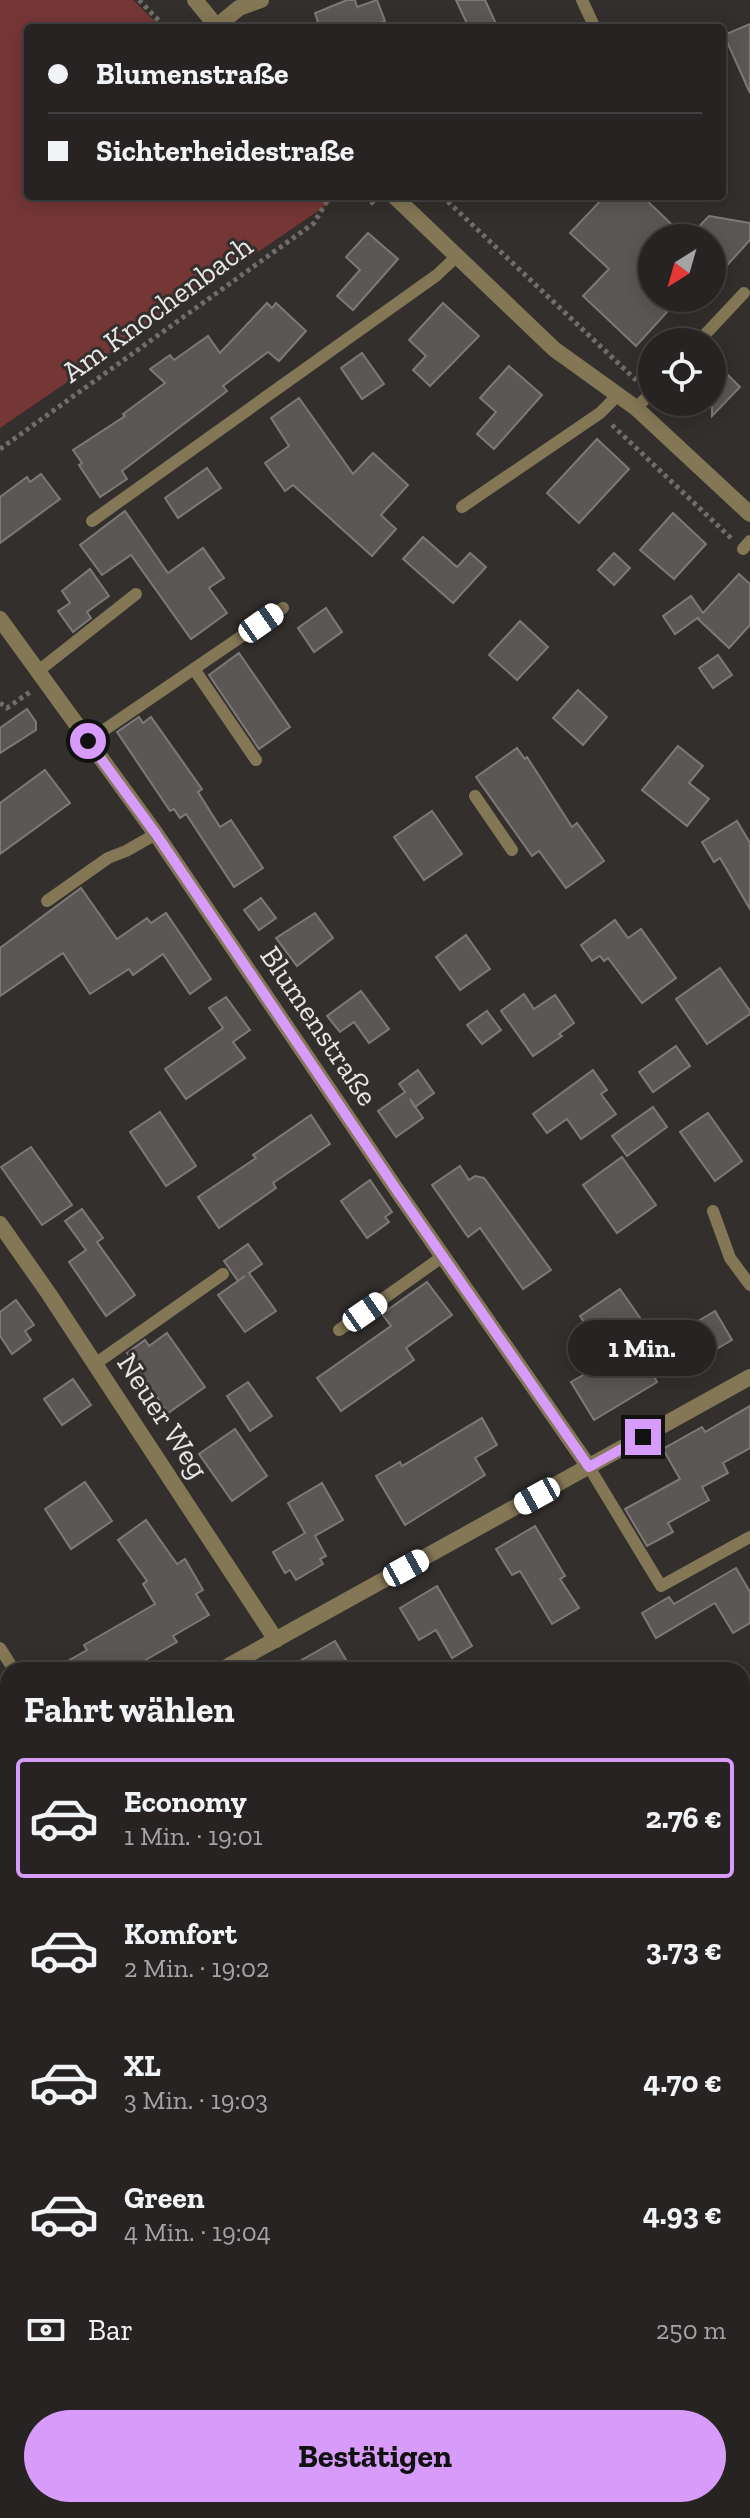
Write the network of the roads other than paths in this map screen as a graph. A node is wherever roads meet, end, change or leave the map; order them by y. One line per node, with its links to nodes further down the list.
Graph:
1 (195, 0): 4 (street)
2 (261, 0): 5 (street)
3 (582, 0): 6 (lane)
4 (215, 24)
5 (220, 24)
6 (593, 24)
7 (398, 200): 8 (street)
8 (456, 257): 11 (street); 15 (lane)
9 (744, 293): 10 (lane)
10 (711, 328)
11 (618, 395): 12 (street); 13 (lane)
12 (636, 408): 14 (street)
13 (462, 507)
14 (750, 514)
15 (92, 521)
16 (136, 594): 20 (lane)
17 (283, 608): 19 (lane)
18 (0, 619): 20 (street, Blumenstraße)
19 (194, 669): 21 (lane); 22 (lane)
20 (41, 676): 21 (street, Blumenstraße)
21 (88, 741): 24 (street, Blumenstraße)
22 (256, 760)
23 (475, 796): 25 (lane)
24 (156, 834): 26 (lane); 29 (street, Blumenstraße)
25 (512, 850)
26 (47, 901)
27 (713, 1211): 31 (lane)
28 (0, 1224): 33 (street, Neuer Weg)
29 (442, 1257): 32 (lane); 35 (street, Blumenstraße)
30 (223, 1274): 33 (lane)
31 (750, 1285)
32 (339, 1330)
33 (95, 1364): 37 (street, Neuer Weg)
34 (750, 1377): 35 (street)
35 (589, 1467): 36 (lane); 37 (street)
36 (750, 1537)
37 (276, 1640): 38 (street)
38 (236, 1662)

